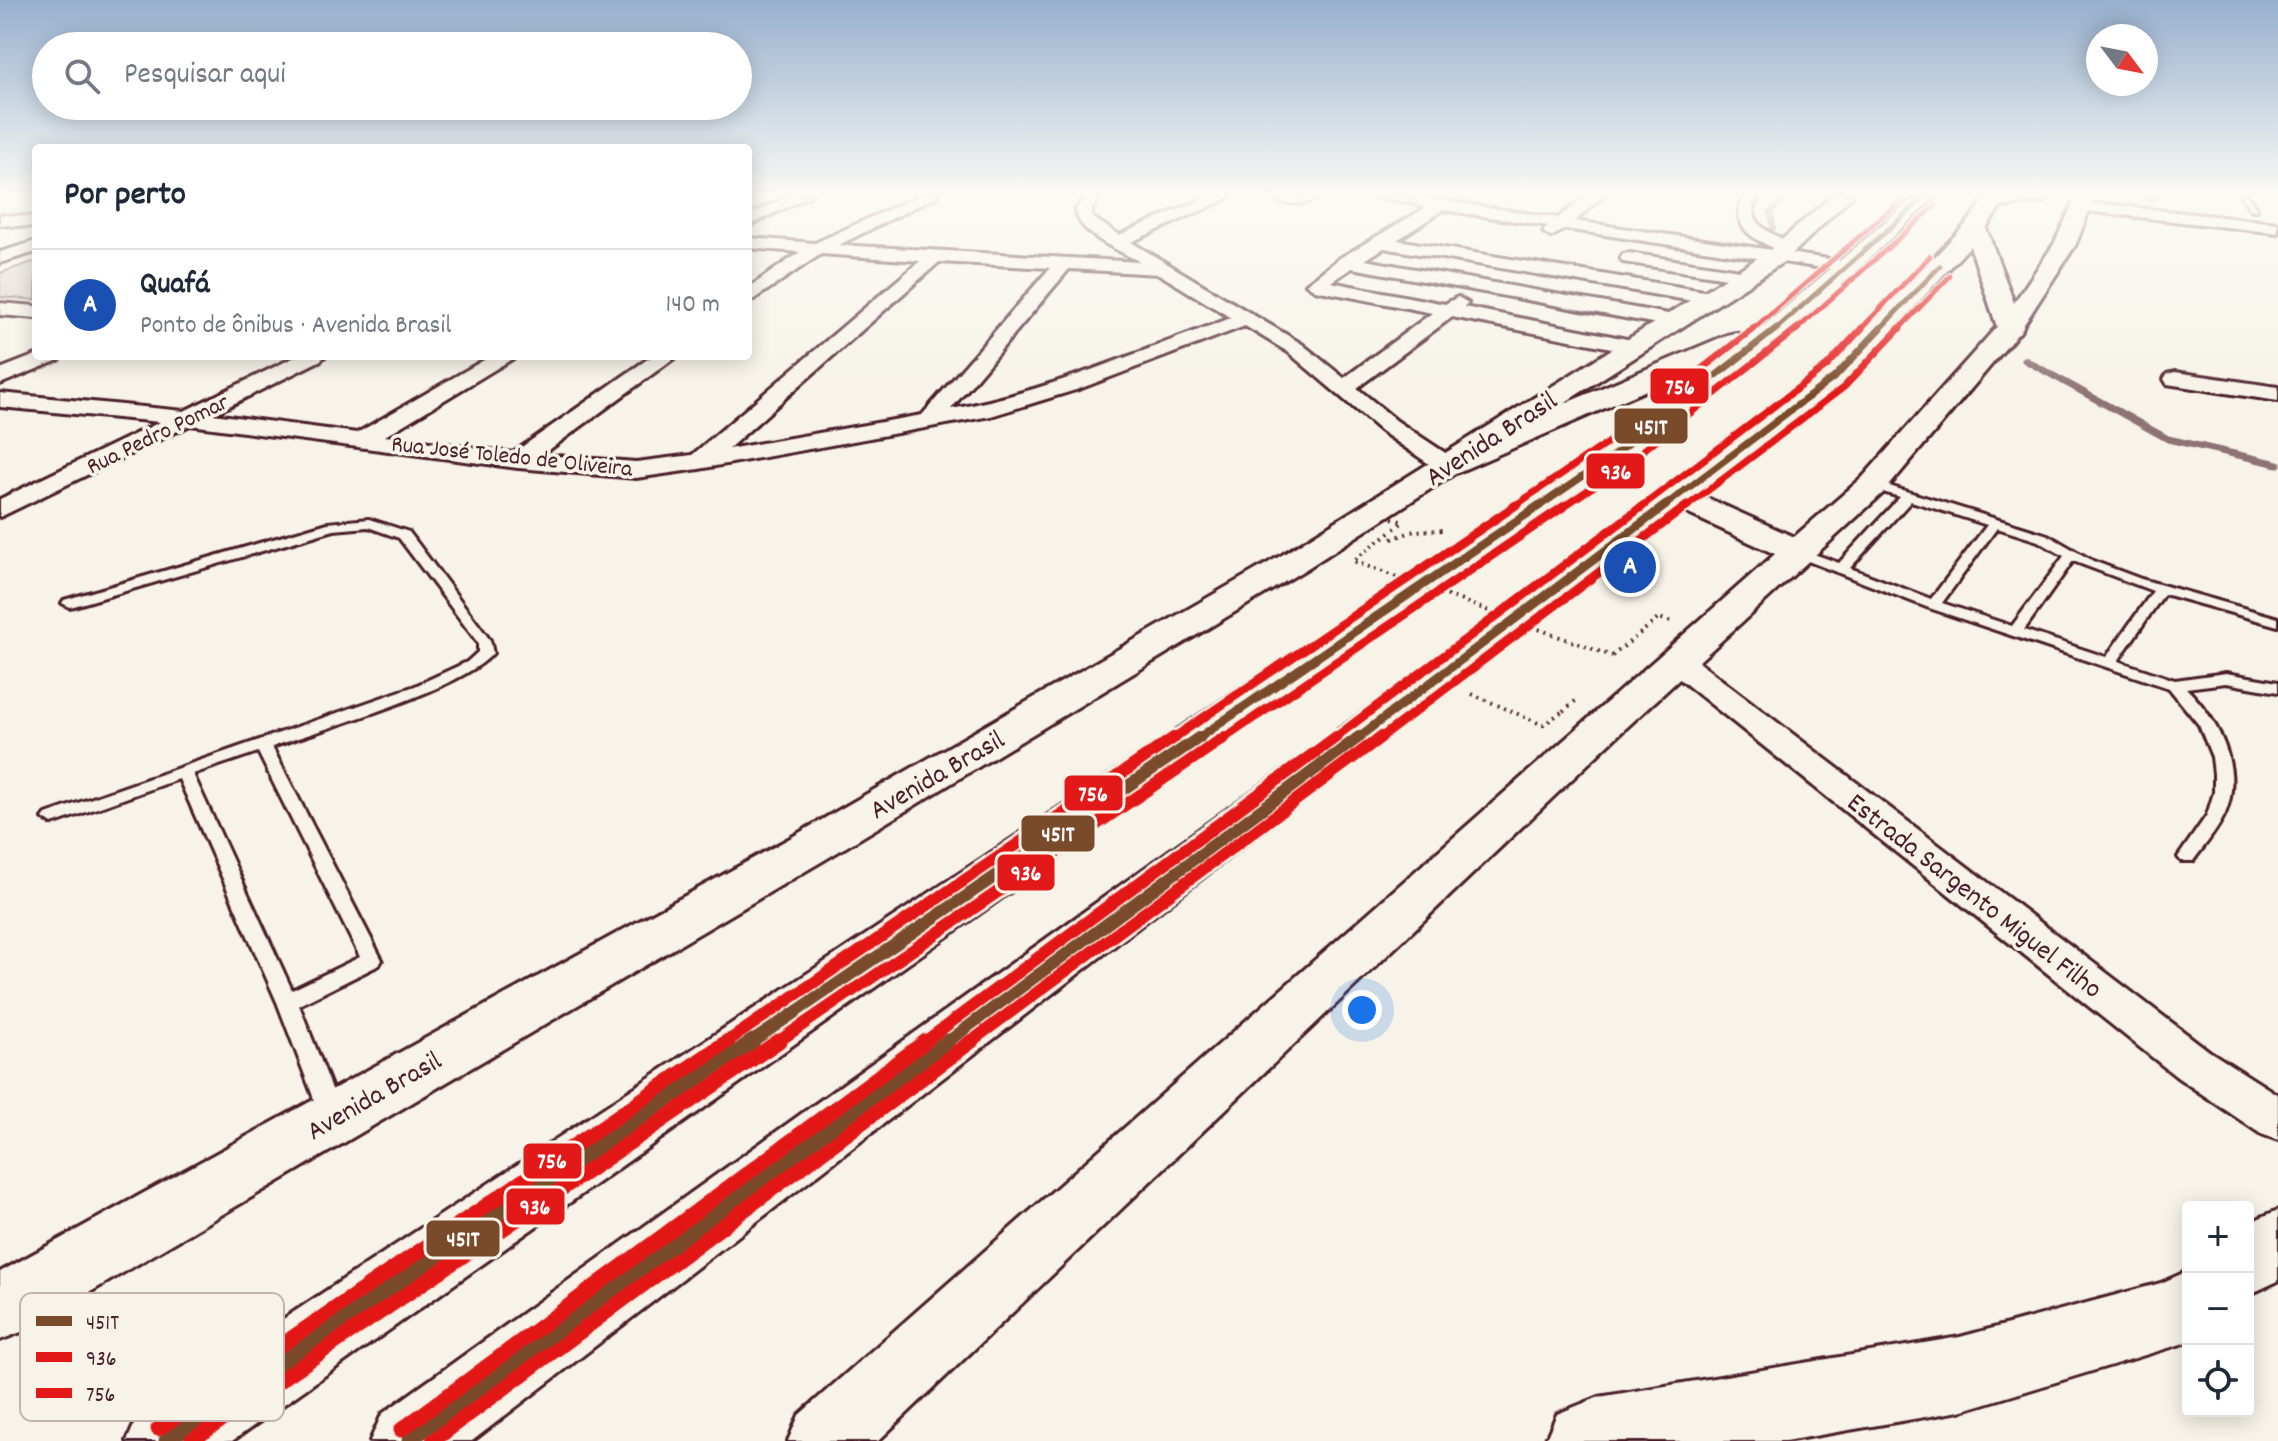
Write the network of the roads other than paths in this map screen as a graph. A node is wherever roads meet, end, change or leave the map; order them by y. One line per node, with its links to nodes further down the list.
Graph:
1 (797, 262): 21 (street)
2 (929, 262): 42 (street)
3 (1019, 262): 16 (street)
4 (1152, 262): 18 (street)
5 (1346, 262): 23 (street)
6 (1347, 262): 20 (street)
7 (1500, 262): 15 (street)
8 (1660, 262): 19 (street)
9 (1767, 262): 19 (street, Avenida Brasil)
10 (1828, 262): 17 (street)
11 (1854, 262): 17 (main road)
12 (1940, 262): 45 (main road)
13 (1999, 262): 27 (main road)
14 (2053, 262): 27 (street)
15 (1510, 264): 20 (street); 22 (street)
16 (1063, 265): 18 (street); 39 (street)
17 (1849, 267): 24 (main road)
18 (1162, 269): 25 (street)
19 (1746, 276): 22 (street, Avenida Brasil)
20 (1479, 286): 23 (street); 26 (street)
21 (752, 294)
22 (1710, 298): 26 (street, Avenida Brasil)
23 (1448, 311): 28 (street); 35 (street)
24 (1793, 317): 43 (main road); 72 (main road)
25 (1246, 319): 35 (street); 39 (street, Rua José Toledo de Oliveira)
26 (1674, 321): 28 (street, Avenida Brasil)
27 (2010, 327): 44 (street)
28 (1632, 346): 43 (street, Avenida Brasil)
29 (42, 360): 33 (street)
30 (306, 360): 38 (street, Rua Pedro Pomar)
31 (499, 360): 40 (street)
32 (660, 360): 41 (street)
33 (0, 377)
34 (2175, 379): 36 (street)
35 (1344, 388): 43 (street)
36 (2278, 394)
37 (0, 400): 38 (street, Rua José Toledo de Oliveira)
38 (189, 418): 40 (street, Rua José Toledo de Oliveira); 46 (street, Rua Pedro Pomar)
39 (928, 422): 42 (street, Rua José Toledo de Oliveira)
40 (363, 439): 41 (street, Rua José Toledo de Oliveira)
41 (518, 461): 42 (street, Rua José Toledo de Oliveira)
42 (699, 462)
43 (1447, 465): 64 (street, Avenida Brasil)
44 (1891, 490): 47 (lane); 49 (street)
45 (1676, 496): 49 (street); 76 (main road)
46 (0, 509)
47 (1995, 522): 48 (lane); 52 (lane)
48 (2071, 555): 50 (lane); 54 (lane)
49 (1820, 561): 52 (lane); 55 (street)
50 (2161, 589): 53 (lane); 56 (lane)
51 (69, 603): 59 (lane)
52 (1934, 605): 54 (lane)
53 (2278, 622)
54 (2014, 633): 56 (lane)
55 (1669, 647): 65 (street, Estrada Sargento Miguel Filho); 77 (street)
56 (2109, 664): 57 (lane)
57 (2174, 685): 58 (lane); 62 (lane)
58 (2278, 687)
59 (262, 744): 60 (lane); 63 (lane)
60 (184, 772): 61 (lane); 63 (lane)
61 (52, 818)
62 (2187, 857)
63 (287, 1002): 64 (lane)
64 (332, 1117): 68 (street, Avenida Brasil)
65 (2278, 1120)
66 (2278, 1241): 67 (main road)
67 (2254, 1259)
68 (26, 1293)
69 (20, 1296): 70 (street, Avenida Brasil)
70 (0, 1308)
71 (2182, 1309): 74 (main road)
72 (284, 1360)
73 (195, 1421): 75 (main road)
74 (1595, 1439)
75 (166, 1441)
76 (409, 1441)
77 (825, 1441)

